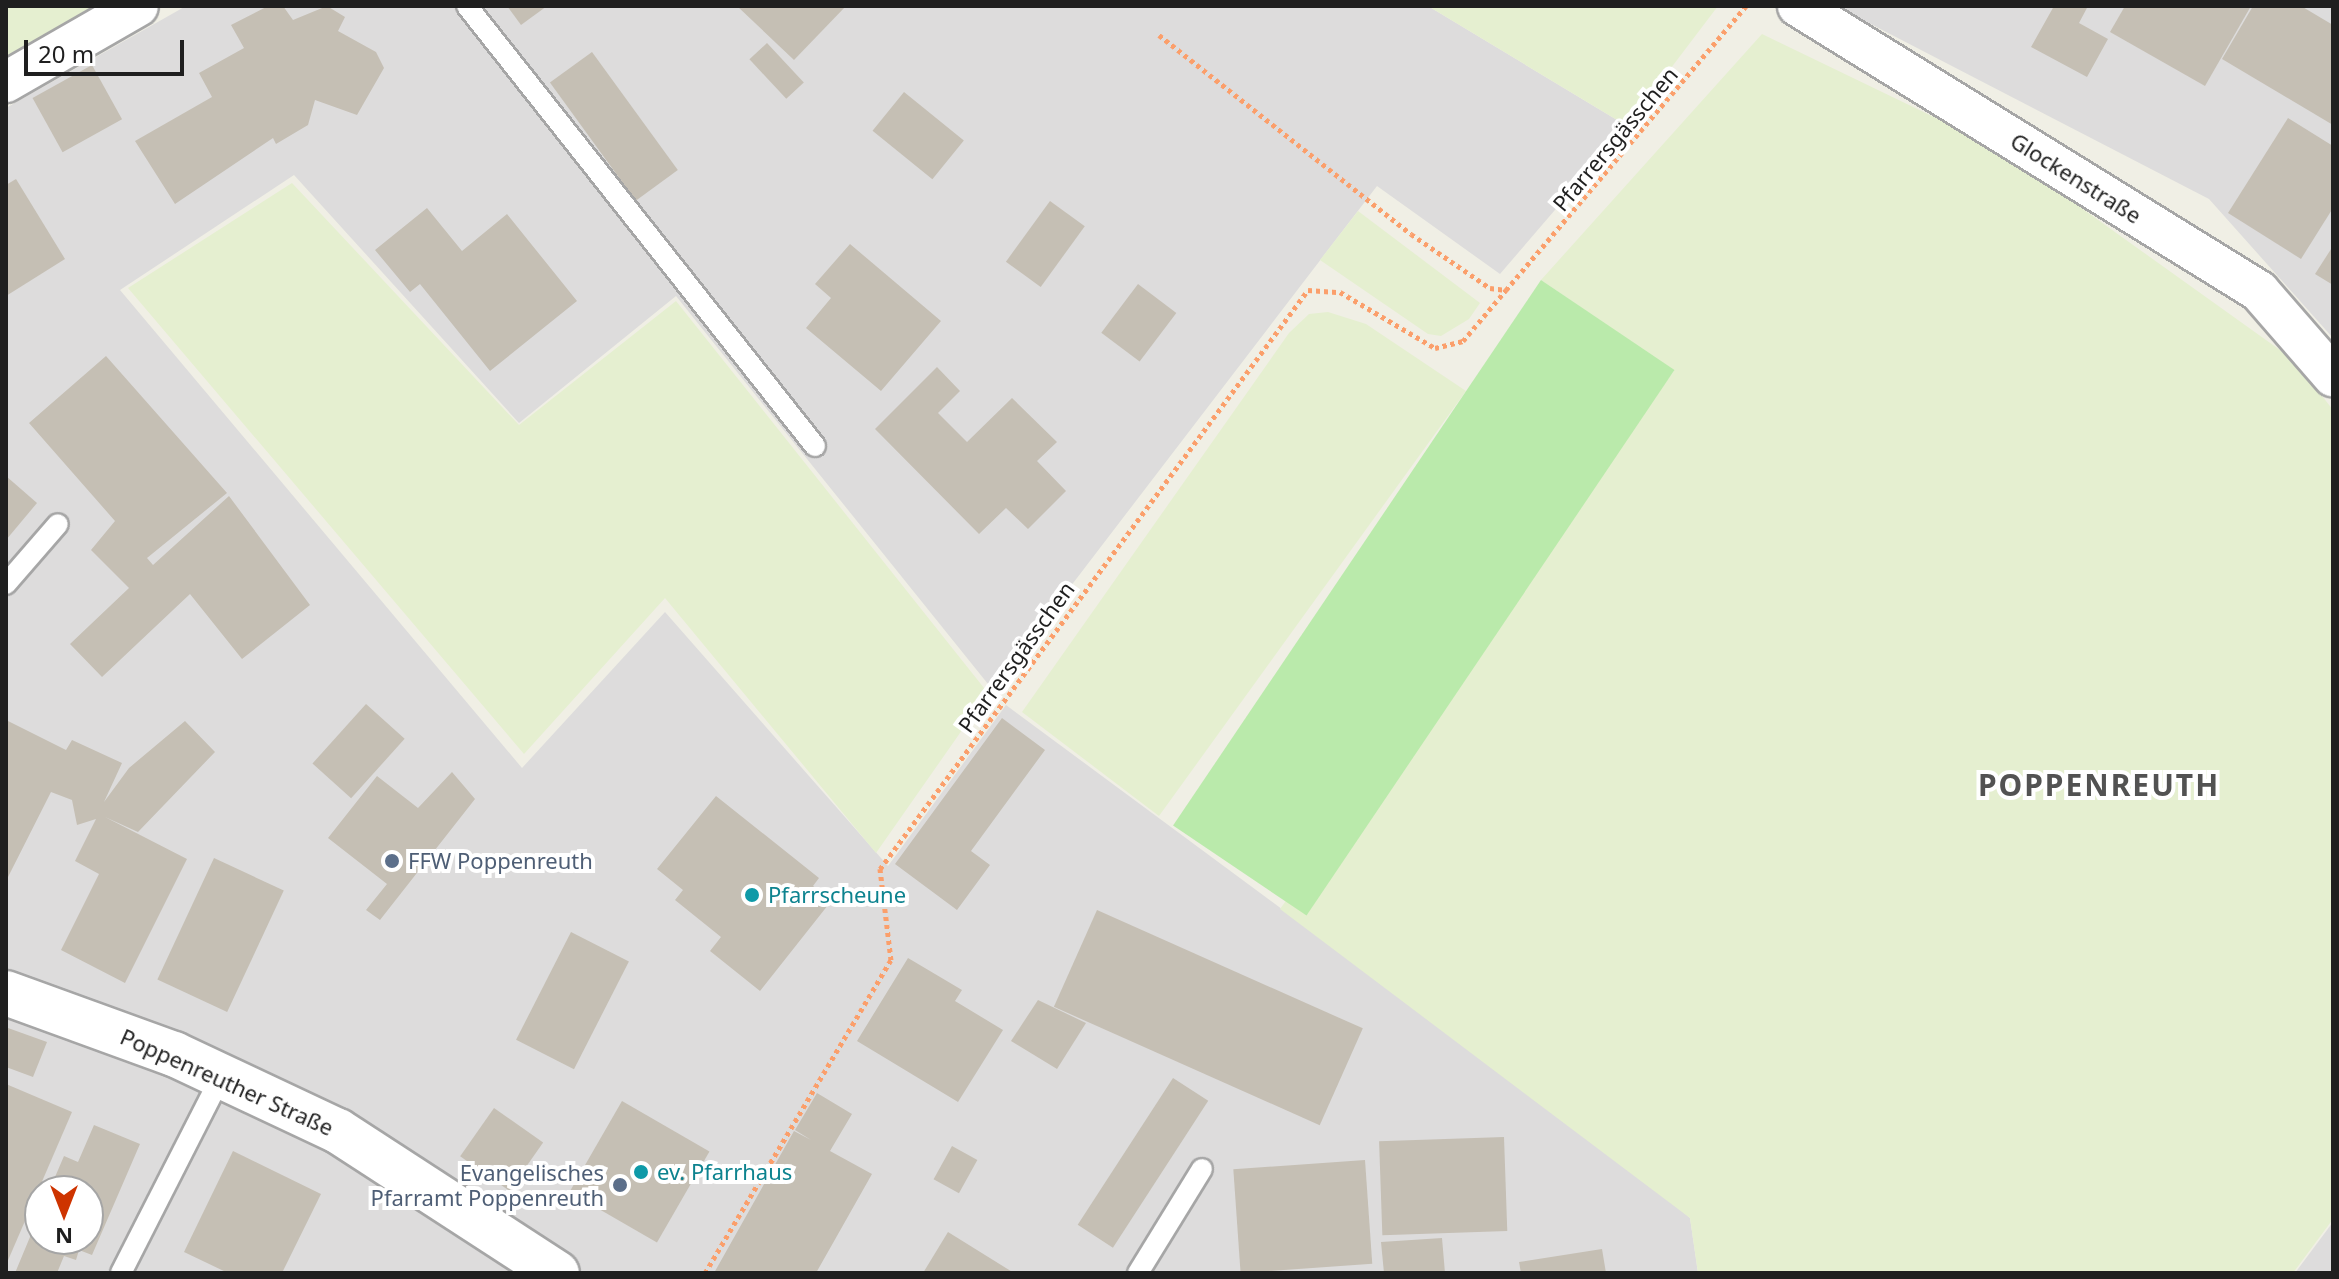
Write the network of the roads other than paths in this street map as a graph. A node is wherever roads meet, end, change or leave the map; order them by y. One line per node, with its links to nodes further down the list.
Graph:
1 (138, 6): 4 (street)
2 (467, 6): 6 (lane)
3 (1798, 6): 5 (street, Glockenstraße)
4 (6, 82)
5 (2333, 376)
6 (815, 446)
7 (58, 524): 8 (lane)
8 (6, 584)
9 (6, 993): 10 (street, Poppenreuther Straße)
10 (222, 1075): 12 (lane); 13 (street, Poppenreuther Straße)
11 (1202, 1169): 14 (lane)
12 (121, 1273)
13 (557, 1273)
14 (1138, 1273)

